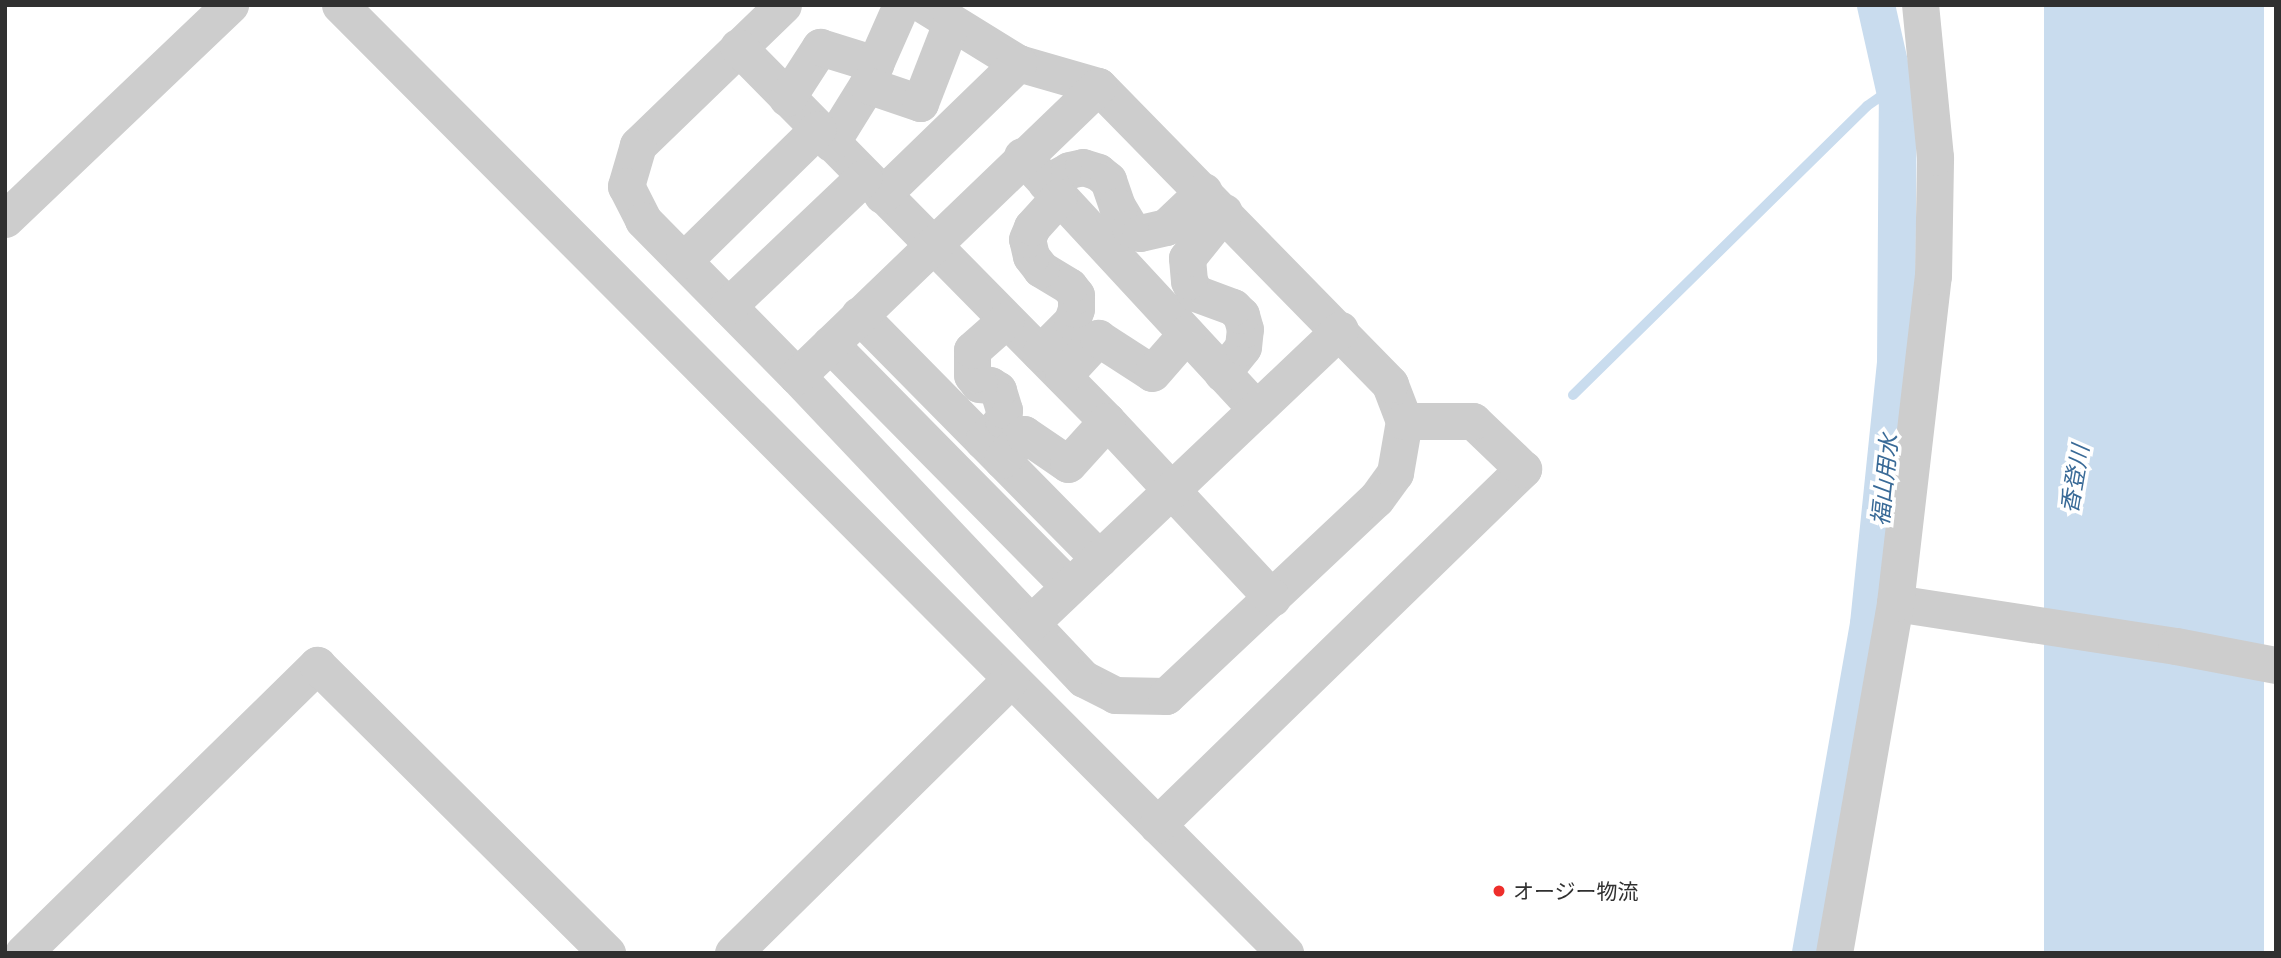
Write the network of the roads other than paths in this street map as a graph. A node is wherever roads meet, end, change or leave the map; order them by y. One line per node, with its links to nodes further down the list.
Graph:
1 (230, 5): 16 (street)
2 (340, 5): 39 (street)
3 (783, 5): 7 (street)
4 (901, 5): 10 (street)
5 (1920, 5): 36 (street)
6 (938, 14): 8 (street); 11 (street)
7 (738, 47): 10 (street); 18 (street)
8 (1018, 63): 9 (street); 13 (street)
9 (1098, 86): 12 (street); 15 (street)
10 (787, 97): 11 (street)
11 (825, 136): 13 (street); 18 (street)
12 (1022, 156): 14 (street); 17 (street)
13 (873, 186): 17 (street); 19 (street)
14 (1053, 190): 15 (street); 23 (street); 25 (street)
15 (1214, 201): 22 (street); 26 (street)
16 (5, 219)
17 (930, 245): 20 (street); 21 (street)
18 (684, 260): 19 (street)
19 (728, 306): 27 (street)
20 (859, 315): 24 (street); 31 (street)
21 (1006, 320): 25 (street); 31 (street)
22 (1340, 330): 28 (street); 30 (street)
23 (1186, 334): 25 (street); 26 (street)
24 (830, 344): 27 (street); 34 (street)
25 (1051, 365): 29 (street)
26 (1222, 373): 28 (street)
27 (797, 376): 37 (street)
28 (1256, 409): 32 (street)
29 (1107, 421): 31 (street); 32 (street)
30 (1404, 422): 35 (street); 40 (street)
31 (993, 451): 33 (street)
32 (1171, 490): 33 (street); 35 (street)
33 (1099, 558): 34 (street)
34 (1069, 586): 37 (street)
35 (1272, 598): 37 (street)
36 (1908, 604): 38 (street); 45 (street)
37 (1031, 623)
38 (2276, 665)
39 (1011, 679): 40 (street); 43 (street)
40 (1157, 825): 44 (street)
41 (23, 953): 42 (street)
42 (607, 953)
43 (733, 953)
44 (1284, 953)
45 (1834, 953)

